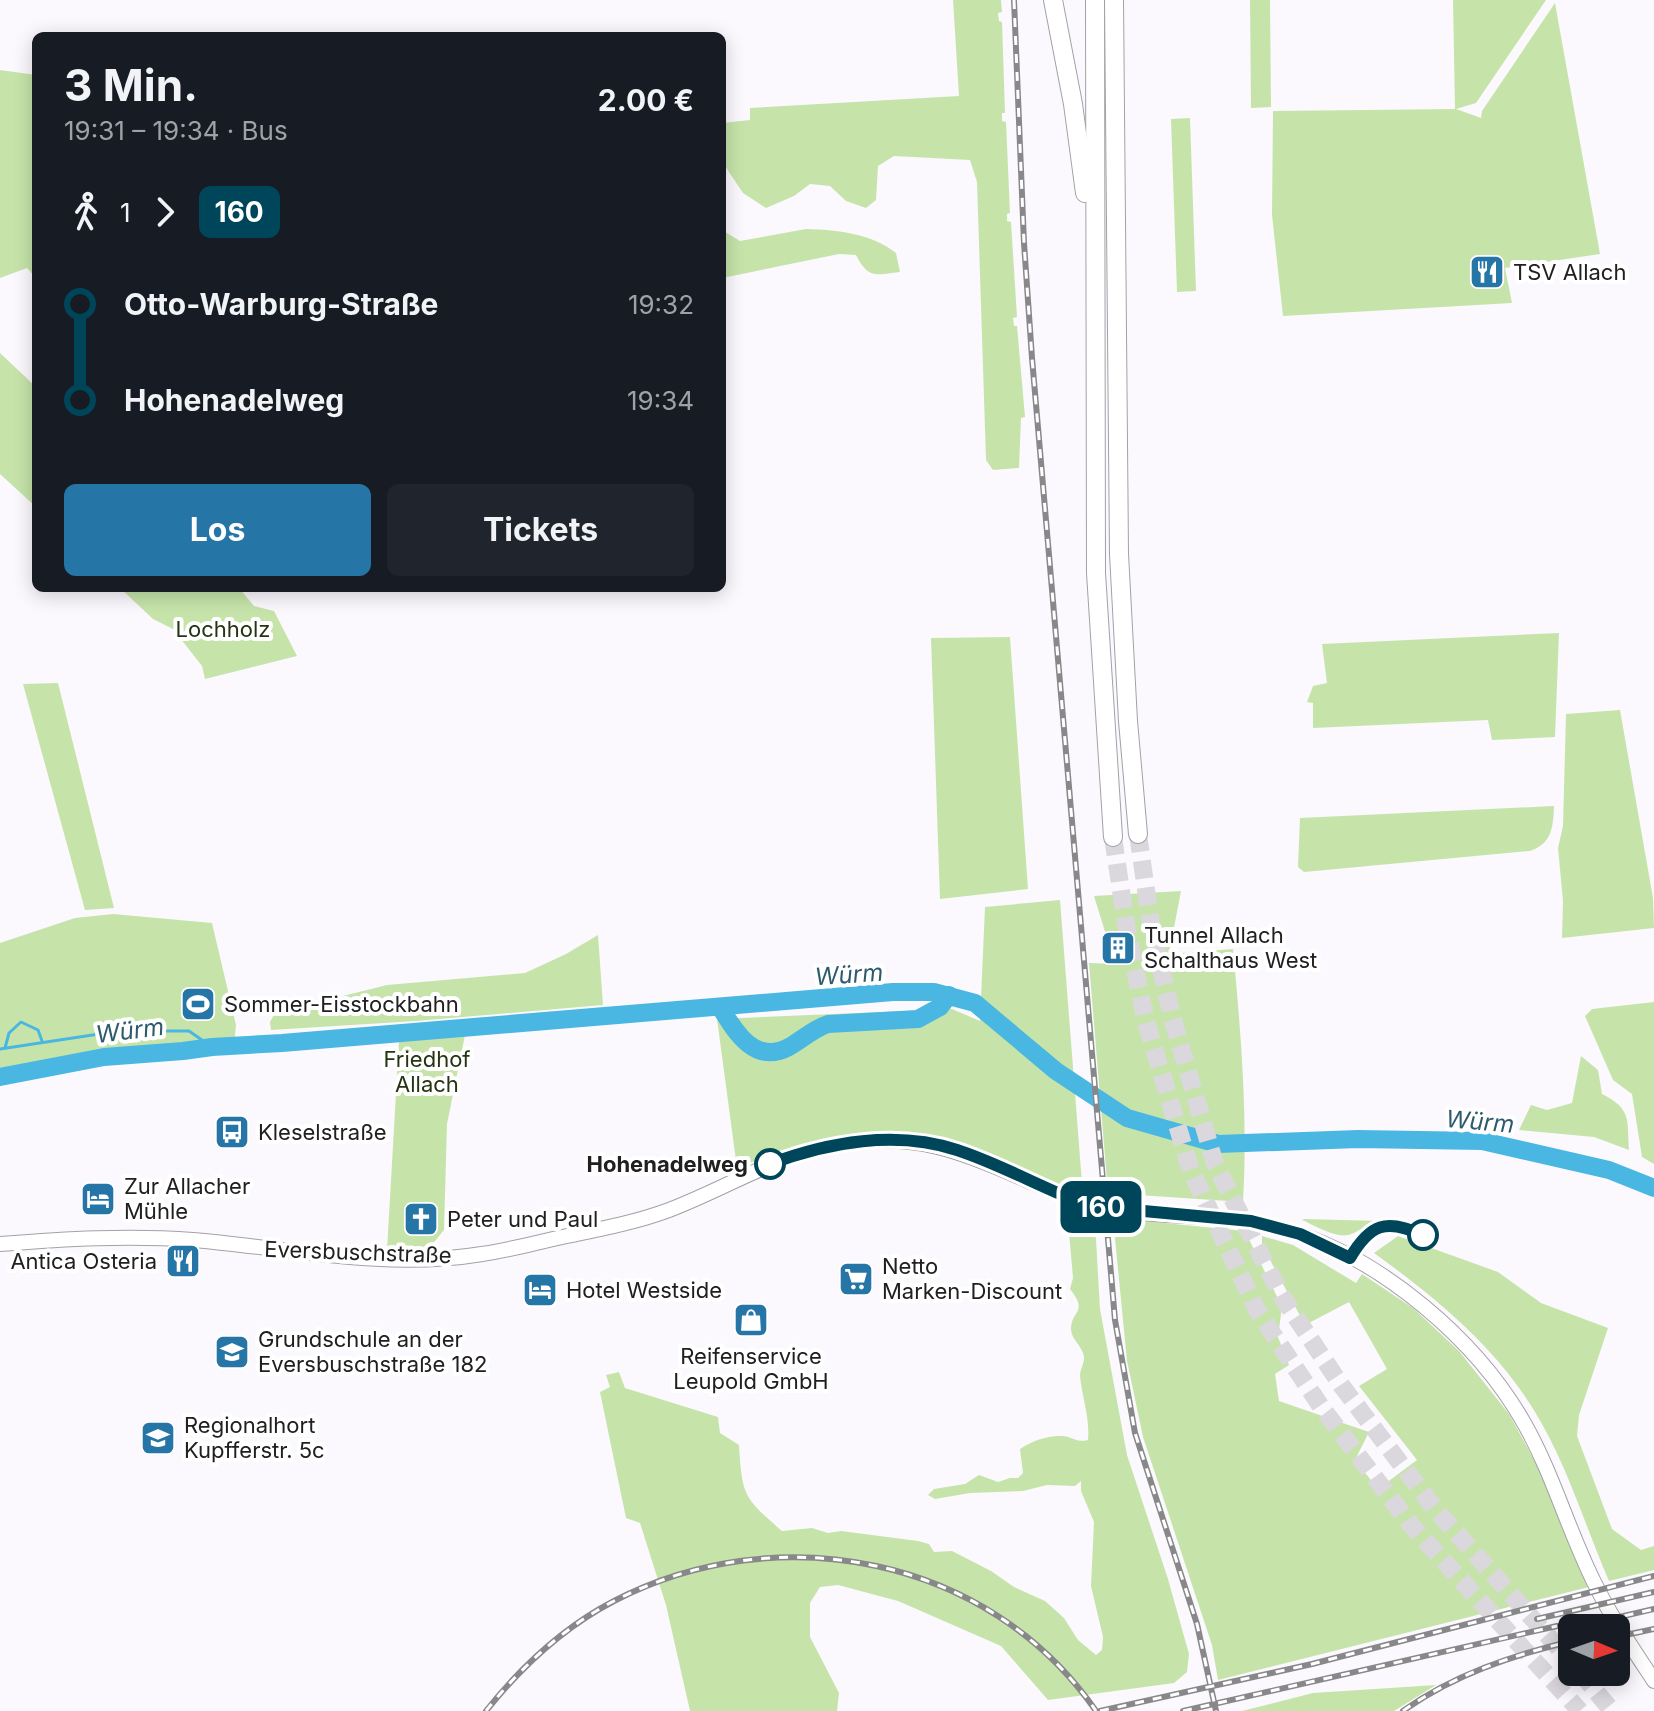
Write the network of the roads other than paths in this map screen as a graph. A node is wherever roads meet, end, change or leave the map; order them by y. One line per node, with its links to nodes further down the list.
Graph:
1 (1053, 0): 4 (highway)
2 (1095, 0): 4 (highway)
3 (1114, 0): 5 (highway)
4 (1094, 247): 6 (highway)
5 (1138, 834)
6 (1113, 837)
7 (0, 1244): 8 (main road, Eversbuschstraße)
8 (1654, 1681)

